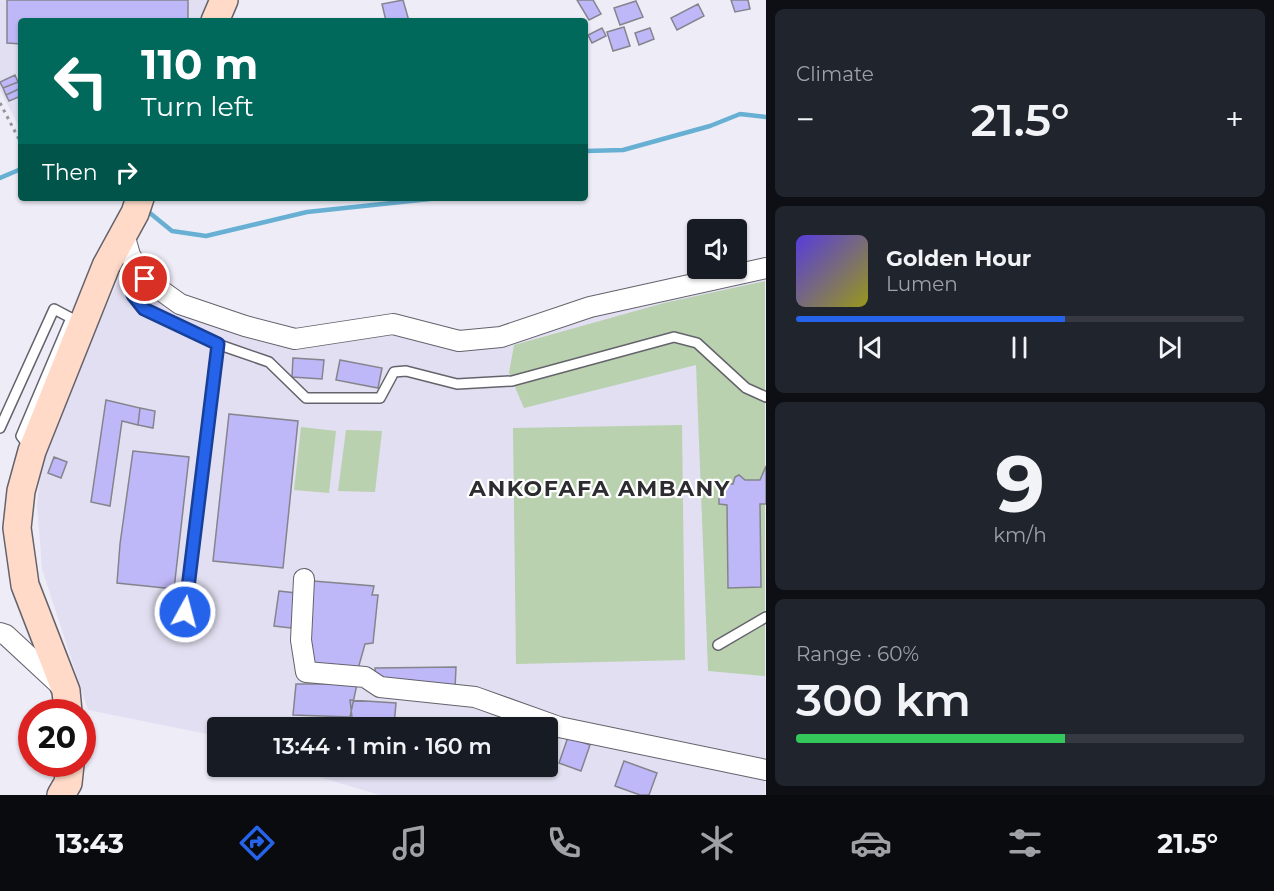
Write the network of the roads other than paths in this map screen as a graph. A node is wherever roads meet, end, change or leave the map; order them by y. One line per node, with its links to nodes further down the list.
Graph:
1 (224, 0): 2 (street)
2 (216, 18)
3 (133, 215): 5 (street); 9 (street)
4 (765, 268): 5 (street)
5 (145, 279): 6 (lane)
6 (218, 344): 7 (lane); 11 (lane)
7 (765, 397)
8 (0, 428): 9 (lane)
9 (32, 451): 16 (street)
10 (304, 579): 17 (street)
11 (185, 612)
12 (765, 617): 14 (lane)
13 (2, 631): 15 (street)
14 (718, 645)
15 (64, 699)
16 (66, 699)
17 (765, 770)
18 (69, 777): 19 (street)
19 (61, 795)

